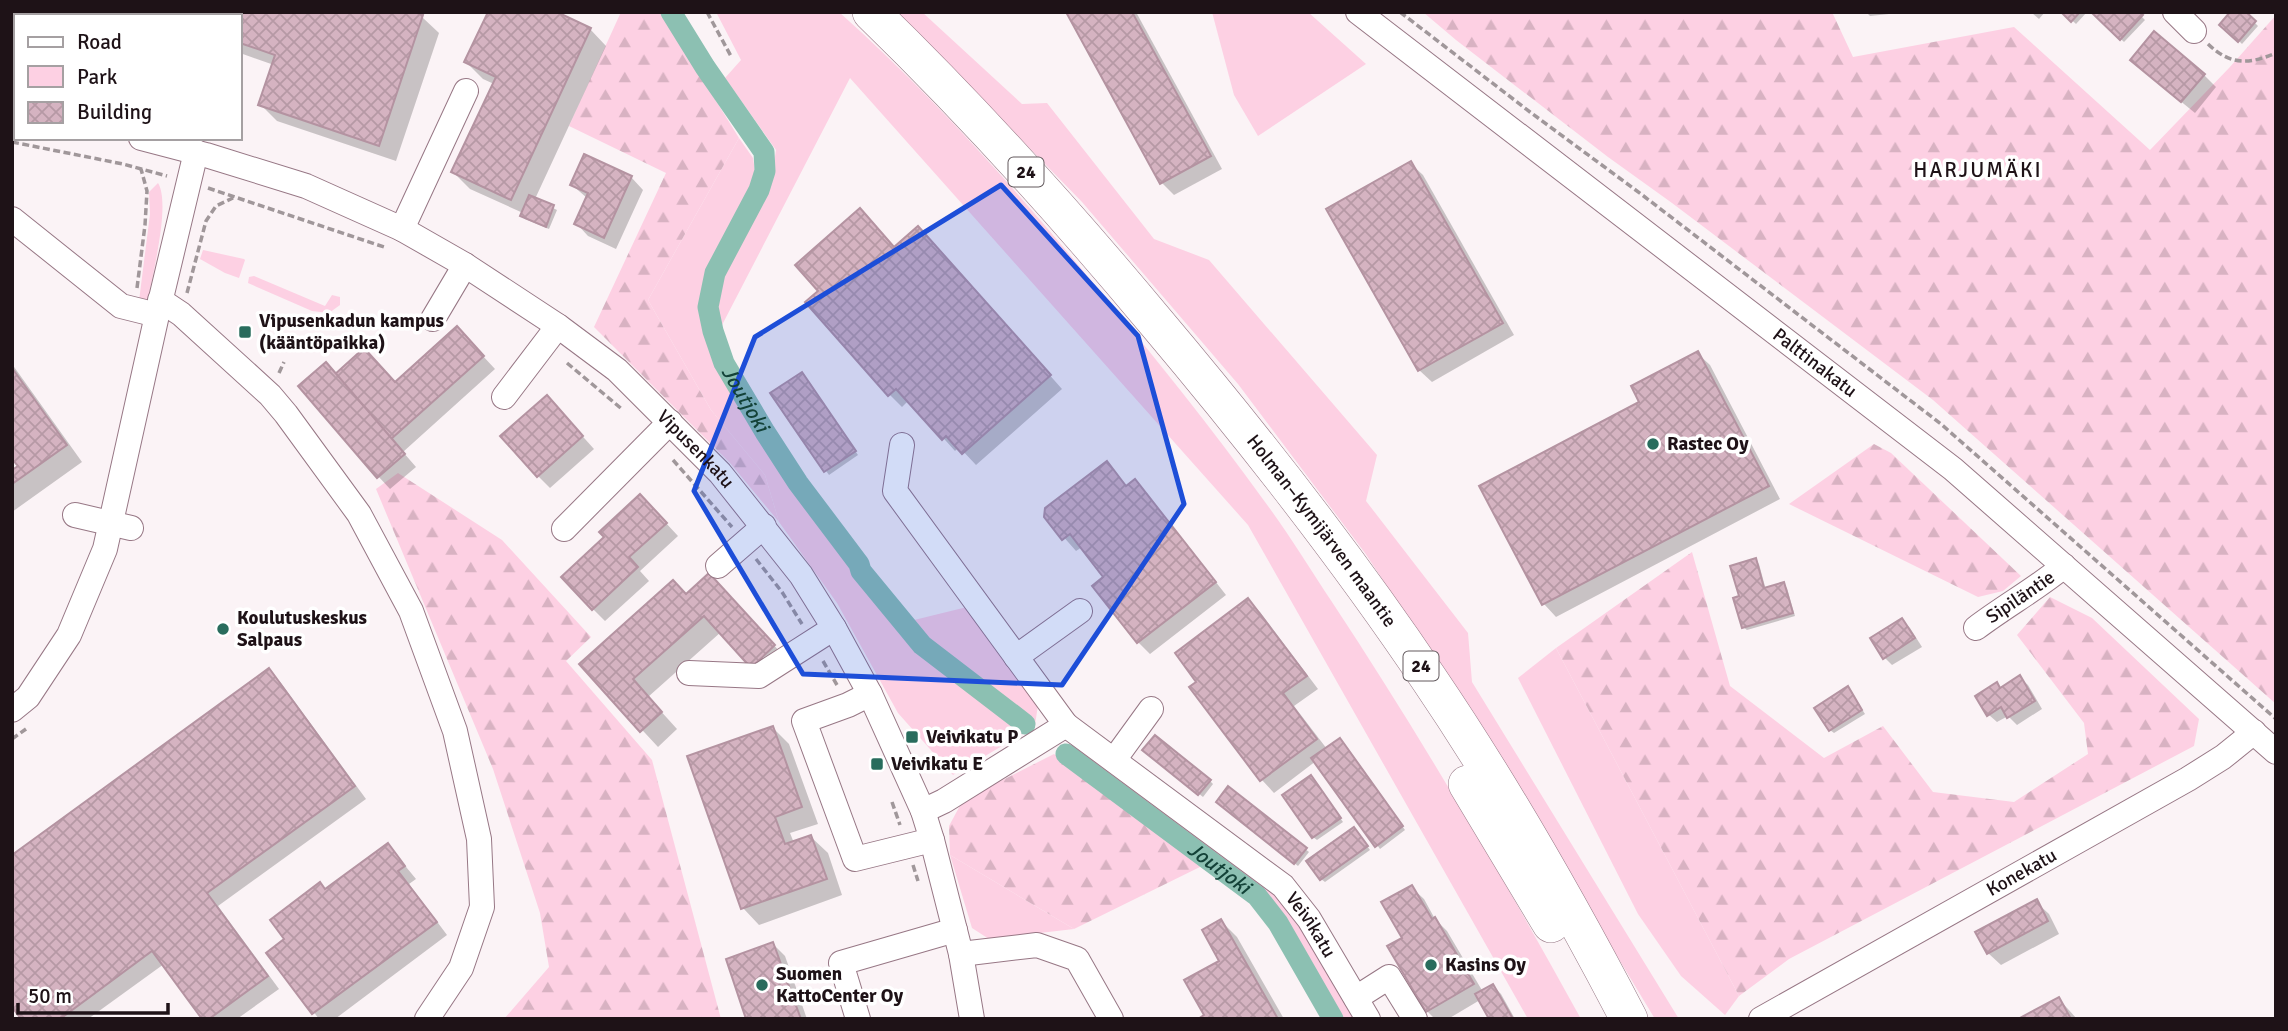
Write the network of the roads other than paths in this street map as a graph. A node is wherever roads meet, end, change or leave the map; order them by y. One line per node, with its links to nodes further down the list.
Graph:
1 (870, 12): 14 (highway, Holman–Kymijärven maantie / 24)
2 (1358, 12): 23 (street, Palttinakatu)
3 (2175, 12): 4 (street)
4 (2194, 31)
5 (466, 91): 9 (street)
6 (154, 140): 7 (street, Vipusenkatu)
7 (205, 148): 9 (street, Vipusenkatu); 11 (street)
8 (12, 219): 11 (street)
9 (397, 240): 10 (street, Vipusenkatu)
10 (465, 265): 12 (street); 13 (street, Vipusenkatu)
11 (150, 309): 19 (street); 40 (street)
12 (433, 319)
13 (551, 335): 15 (street); 16 (street, Vipusenkatu)
14 (1172, 341): 45 (highway, Holman–Kymijärven maantie / 24); 46 (highway, Holman–Kymijärven maantie / 24)
15 (504, 397)
16 (662, 430): 20 (street, Vipusenkatu); 21 (street)
17 (902, 445): 27 (street, Veivikatu)
18 (75, 515): 19 (street)
19 (121, 526): 31 (street)
20 (764, 526): 22 (street); 25 (street, Vipusenkatu)
21 (564, 529)
22 (718, 566)
23 (2064, 566): 26 (street, Sipiläntie); 33 (street, Palttinakatu)
24 (1080, 611): 27 (street)
25 (834, 628): 28 (street); 29 (street, Vipusenkatu)
26 (1976, 628)
27 (1016, 657): 32 (street, Veivikatu)
28 (689, 673)
29 (859, 700): 36 (street, Vipusenkatu); 37 (street)
30 (1151, 709): 35 (street)
31 (12, 710)
32 (1066, 724): 35 (street, Veivikatu); 36 (street)
33 (2254, 732): 34 (street); 47 (street, Konekatu)
34 (2276, 752)
35 (1114, 760): 39 (street, Veivikatu)
36 (923, 811): 37 (street, Vipusenkatu)
37 (932, 839): 38 (street, Vipusenkatu)
38 (958, 942): 41 (street); 42 (street, Vipusenkatu); 43 (street)
39 (1362, 1008): 44 (street)
40 (427, 1019)
41 (858, 1019)
42 (972, 1019)
43 (1111, 1019)
44 (1415, 1019)
45 (1602, 1019)
46 (1629, 1019)
47 (1761, 1019)

